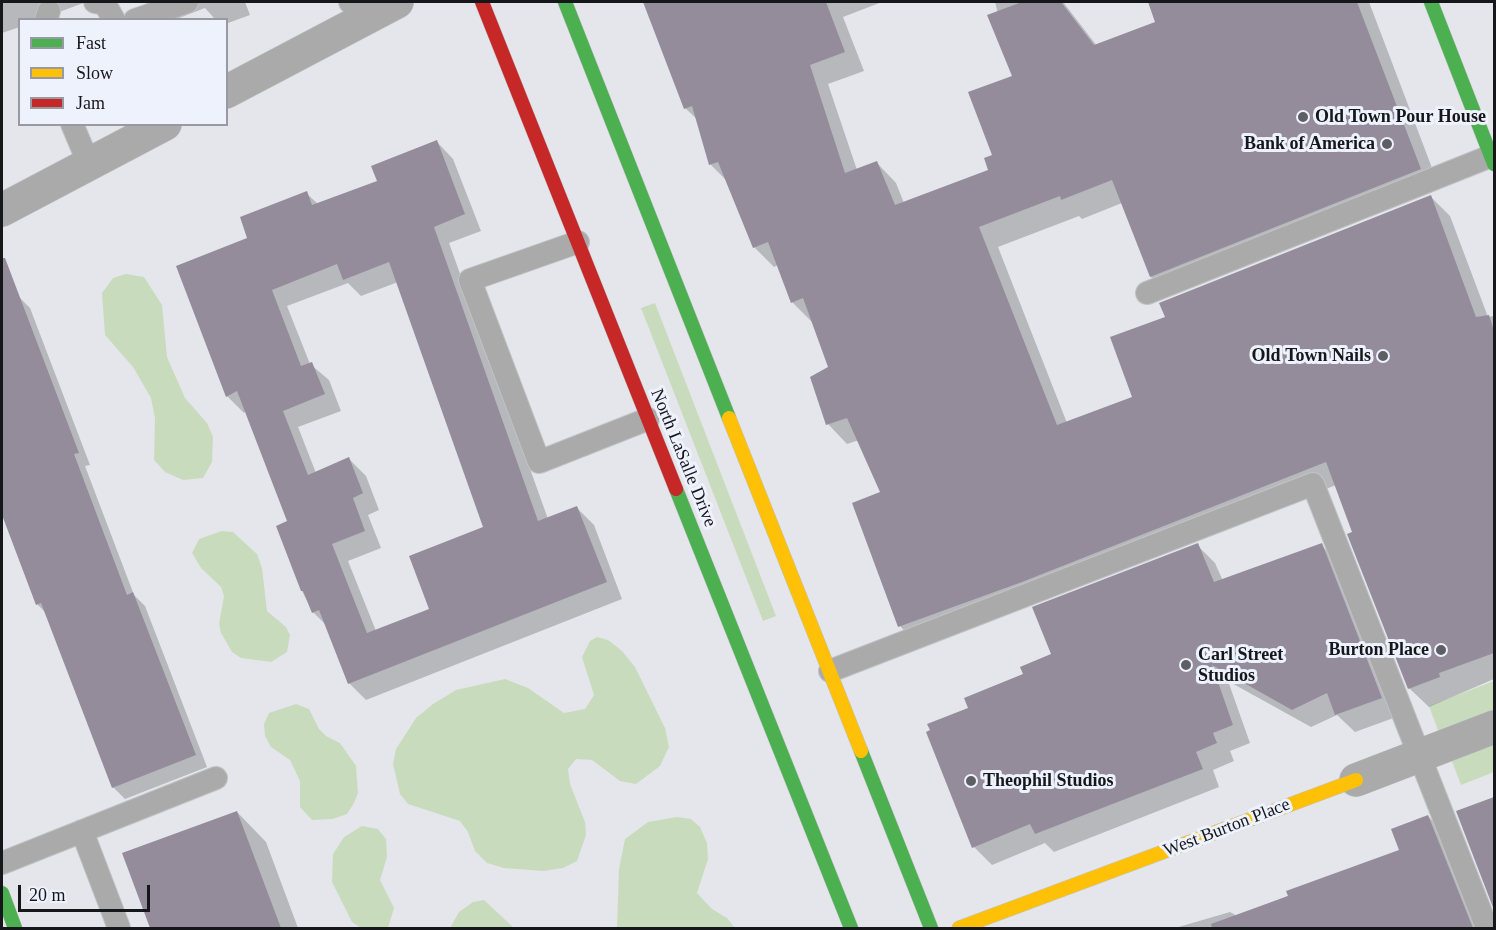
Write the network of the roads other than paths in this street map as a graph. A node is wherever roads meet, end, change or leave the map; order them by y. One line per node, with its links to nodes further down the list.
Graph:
1 (95, 2): 8 (lane)
2 (187, 2): 9 (lane)
3 (397, 2): 7 (street)
4 (482, 2): 16 (main road, North LaSalle Drive)
5 (565, 2): 19 (main road)
6 (1431, 2): 13 (main road)
7 (359, 9): 10 (street)
8 (113, 18)
9 (141, 18)
10 (228, 91)
11 (73, 126): 14 (lane)
12 (151, 128): 14 (street)
13 (1493, 160): 17 (lane)
14 (89, 164): 15 (street)
15 (2, 210)
16 (578, 242): 18 (main road, North LaSalle Drive); 18 (lane)
17 (1147, 293)
18 (648, 419): 29 (main road, North LaSalle Drive)
19 (830, 672): 21 (lane); 30 (main road)
20 (1494, 727): 21 (street, West Burton Place)
21 (1419, 755): 23 (street, West Burton Place); 32 (lane)
22 (216, 778): 24 (lane)
23 (1356, 780): 31 (main road, West Burton Place)
24 (82, 831): 25 (lane); 28 (lane)
25 (2, 863)
26 (2, 894): 27 (main road)
27 (15, 928)
28 (119, 928)
29 (851, 928)
30 (931, 928)
31 (959, 928)
32 (1487, 928)

